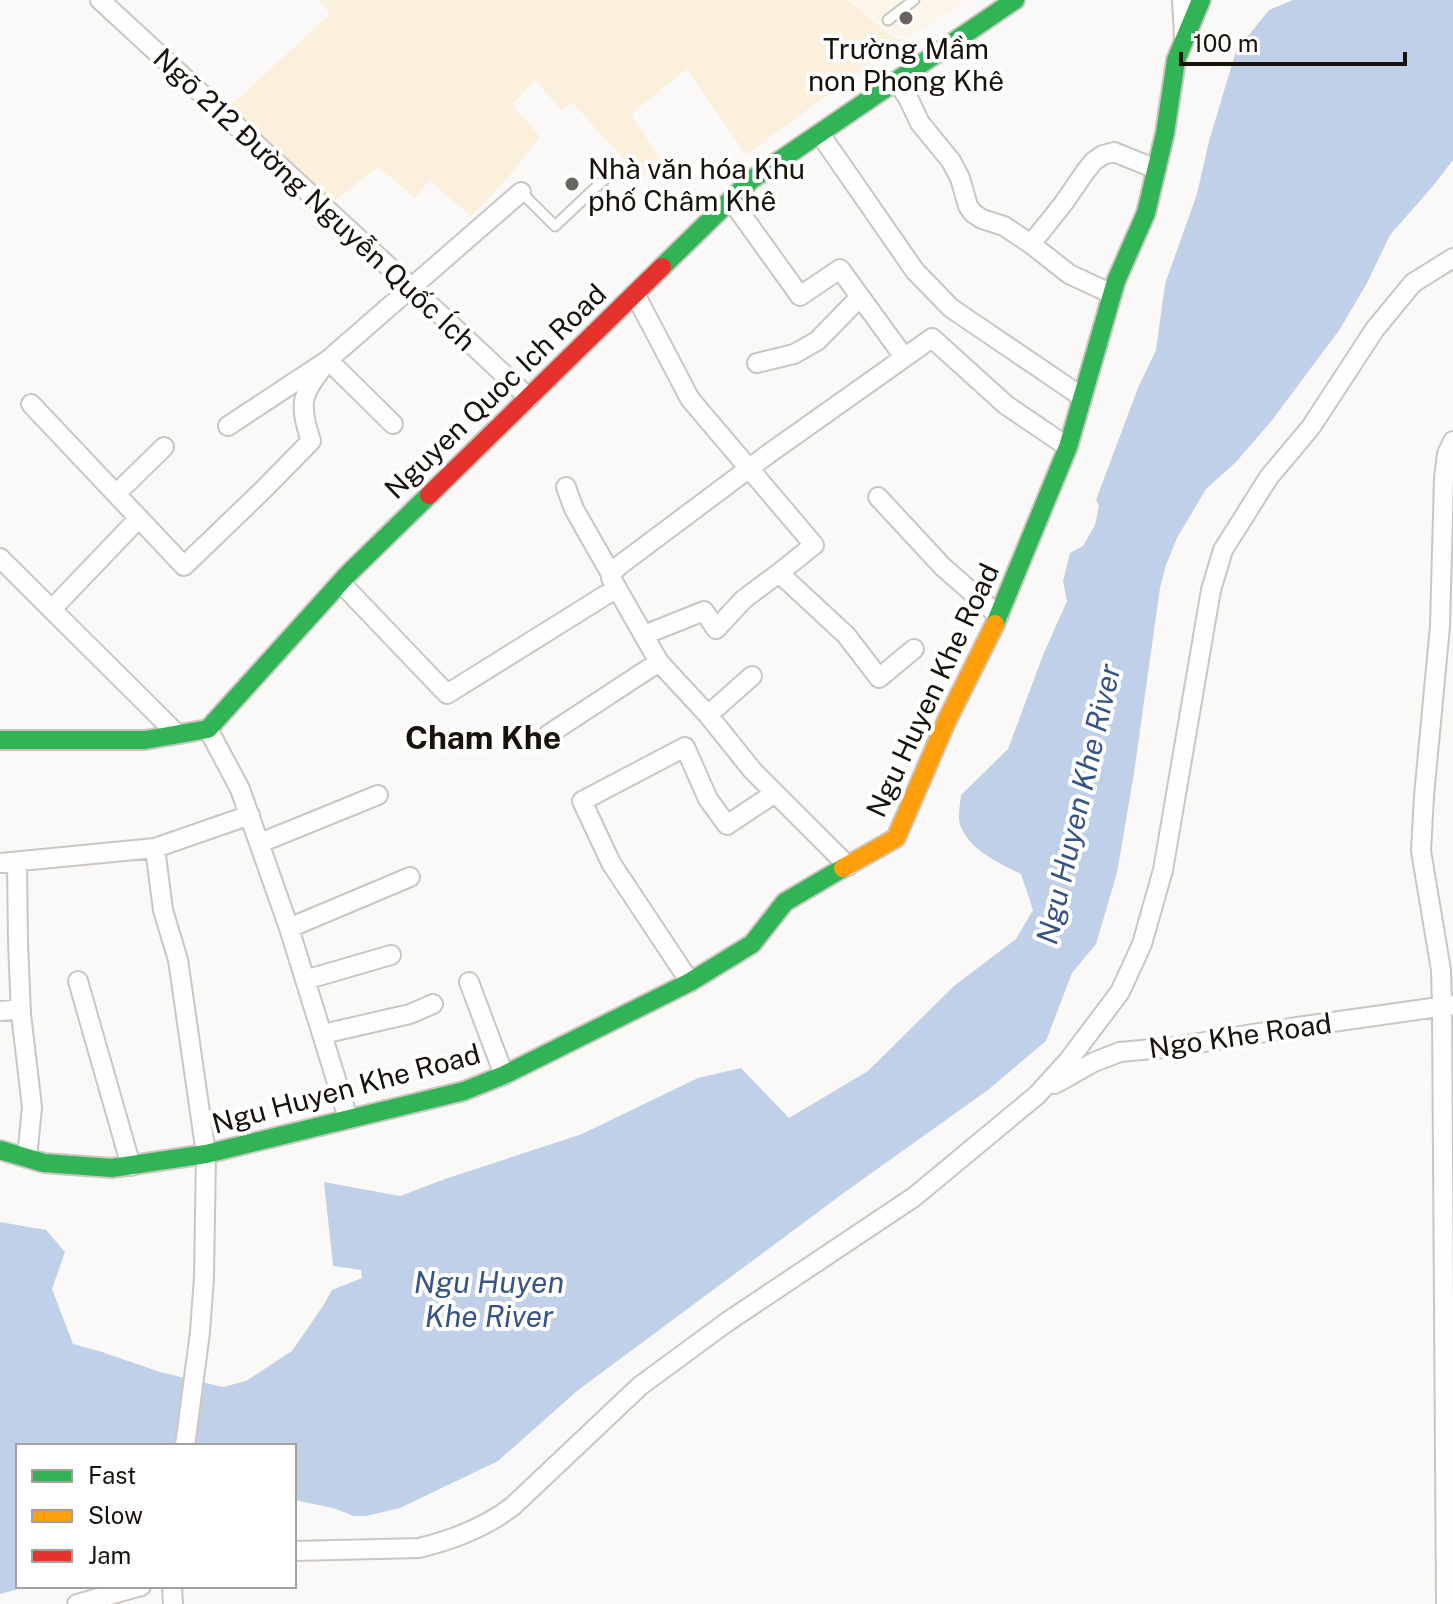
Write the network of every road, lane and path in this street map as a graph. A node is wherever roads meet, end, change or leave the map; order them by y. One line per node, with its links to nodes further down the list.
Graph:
1 (100, 0): 16 (street, Ngõ 212 Đường Nguyễn Quốc Ích)
2 (914, 0): 6 (lane)
3 (1182, 0): 7 (street)
4 (1201, 0): 7 (street, Ngu Huyen Khe Road)
5 (1011, 1): 8 (street, Nguyen Quoc Ich Road)
6 (888, 20)
7 (1185, 39): 10 (street, Ngu Huyen Khe Road)
8 (897, 81): 9 (street, Nguyen Quoc Ich Road); 14 (street)
9 (820, 134): 13 (street, Nguyen Quoc Ich Road); 23 (street)
10 (1156, 169): 14 (street); 18 (street, Ngu Huyen Khe Road)
11 (609, 175): 12 (lane)
12 (521, 192): 16 (street)
13 (731, 200): 17 (street, Nguyen Quoc Ich Road); 19 (street)
14 (1031, 244): 18 (street)
15 (1453, 258): 71 (street)
16 (412, 288): 21 (street); 24 (street, Ngõ 212 Đường Nguyễn Quốc Ích)
17 (635, 294): 24 (street, Nguyen Quoc Ich Road); 31 (street)
18 (1112, 294): 23 (street, Ngu Huyen Khe Road)
19 (860, 297): 20 (street); 22 (street)
20 (904, 357): 30 (street); 31 (street)
21 (328, 360): 26 (street); 27 (street); 35 (street)
22 (757, 363)
23 (1082, 397): 30 (street, Ngu Huyen Khe Road)
24 (529, 398): 39 (street, Nguyen Quoc Ich Road)
25 (31, 404): 33 (street)
26 (393, 424)
27 (228, 426)
28 (1453, 441): 66 (street)
29 (164, 447): 33 (street)
30 (1068, 447): 41 (street, Ngu Huyen Khe Road)
31 (749, 469): 37 (street); 38 (street)
32 (566, 487): 38 (street)
33 (116, 494): 35 (street)
34 (878, 497): 41 (street)
35 (139, 518): 40 (street)
36 (0, 558): 40 (street)
37 (779, 573): 42 (street); 43 (street)
38 (614, 581): 39 (street); 42 (street)
39 (341, 583): 47 (street, Nguyen Quoc Ich Road)
40 (52, 609): 48 (street)
41 (999, 616): 57 (street, Ngu Huyen Khe Road)
42 (644, 635): 44 (street)
43 (914, 649)
44 (659, 662): 46 (street); 49 (street)
45 (752, 676): 46 (street)
46 (708, 715): 51 (street)
47 (208, 729): 48 (street); 53 (street)
48 (177, 734): 50 (street)
49 (549, 734)
50 (0, 740)
51 (775, 793): 57 (street); 64 (street)
52 (378, 795): 54 (street)
53 (250, 815): 54 (street); 55 (street)
54 (260, 843): 59 (street)
55 (155, 848): 56 (street); 74 (street)
56 (8, 862): 67 (street)
57 (848, 866): 64 (street, Ngu Huyen Khe Road)
58 (410, 877): 59 (street)
59 (289, 928): 61 (street)
60 (391, 955): 61 (street)
61 (305, 980): 69 (street)
62 (78, 981): 76 (street)
63 (469, 982): 70 (street)
64 (690, 982): 70 (street, Ngu Huyen Khe Road)
65 (433, 1004): 69 (street)
66 (1448, 1005): 71 (street, Ngo Khe Road); 81 (street)
67 (21, 1009): 68 (street); 75 (street)
68 (0, 1011)
69 (323, 1034): 72 (street)
70 (504, 1075): 72 (street, Ngu Huyen Khe Road)
71 (1037, 1095): 78 (street)
72 (348, 1118): 74 (street, Ngu Huyen Khe Road)
73 (0, 1150): 75 (street, Ngu Huyen Khe Road)
74 (206, 1154): 76 (street, Ngu Huyen Khe Road); 77 (street)
75 (27, 1158): 76 (street, Ngu Huyen Khe Road)
76 (131, 1166)
77 (185, 1444)
78 (296, 1551)
79 (134, 1588): 80 (street)
80 (77, 1604)
81 (1446, 1604)

